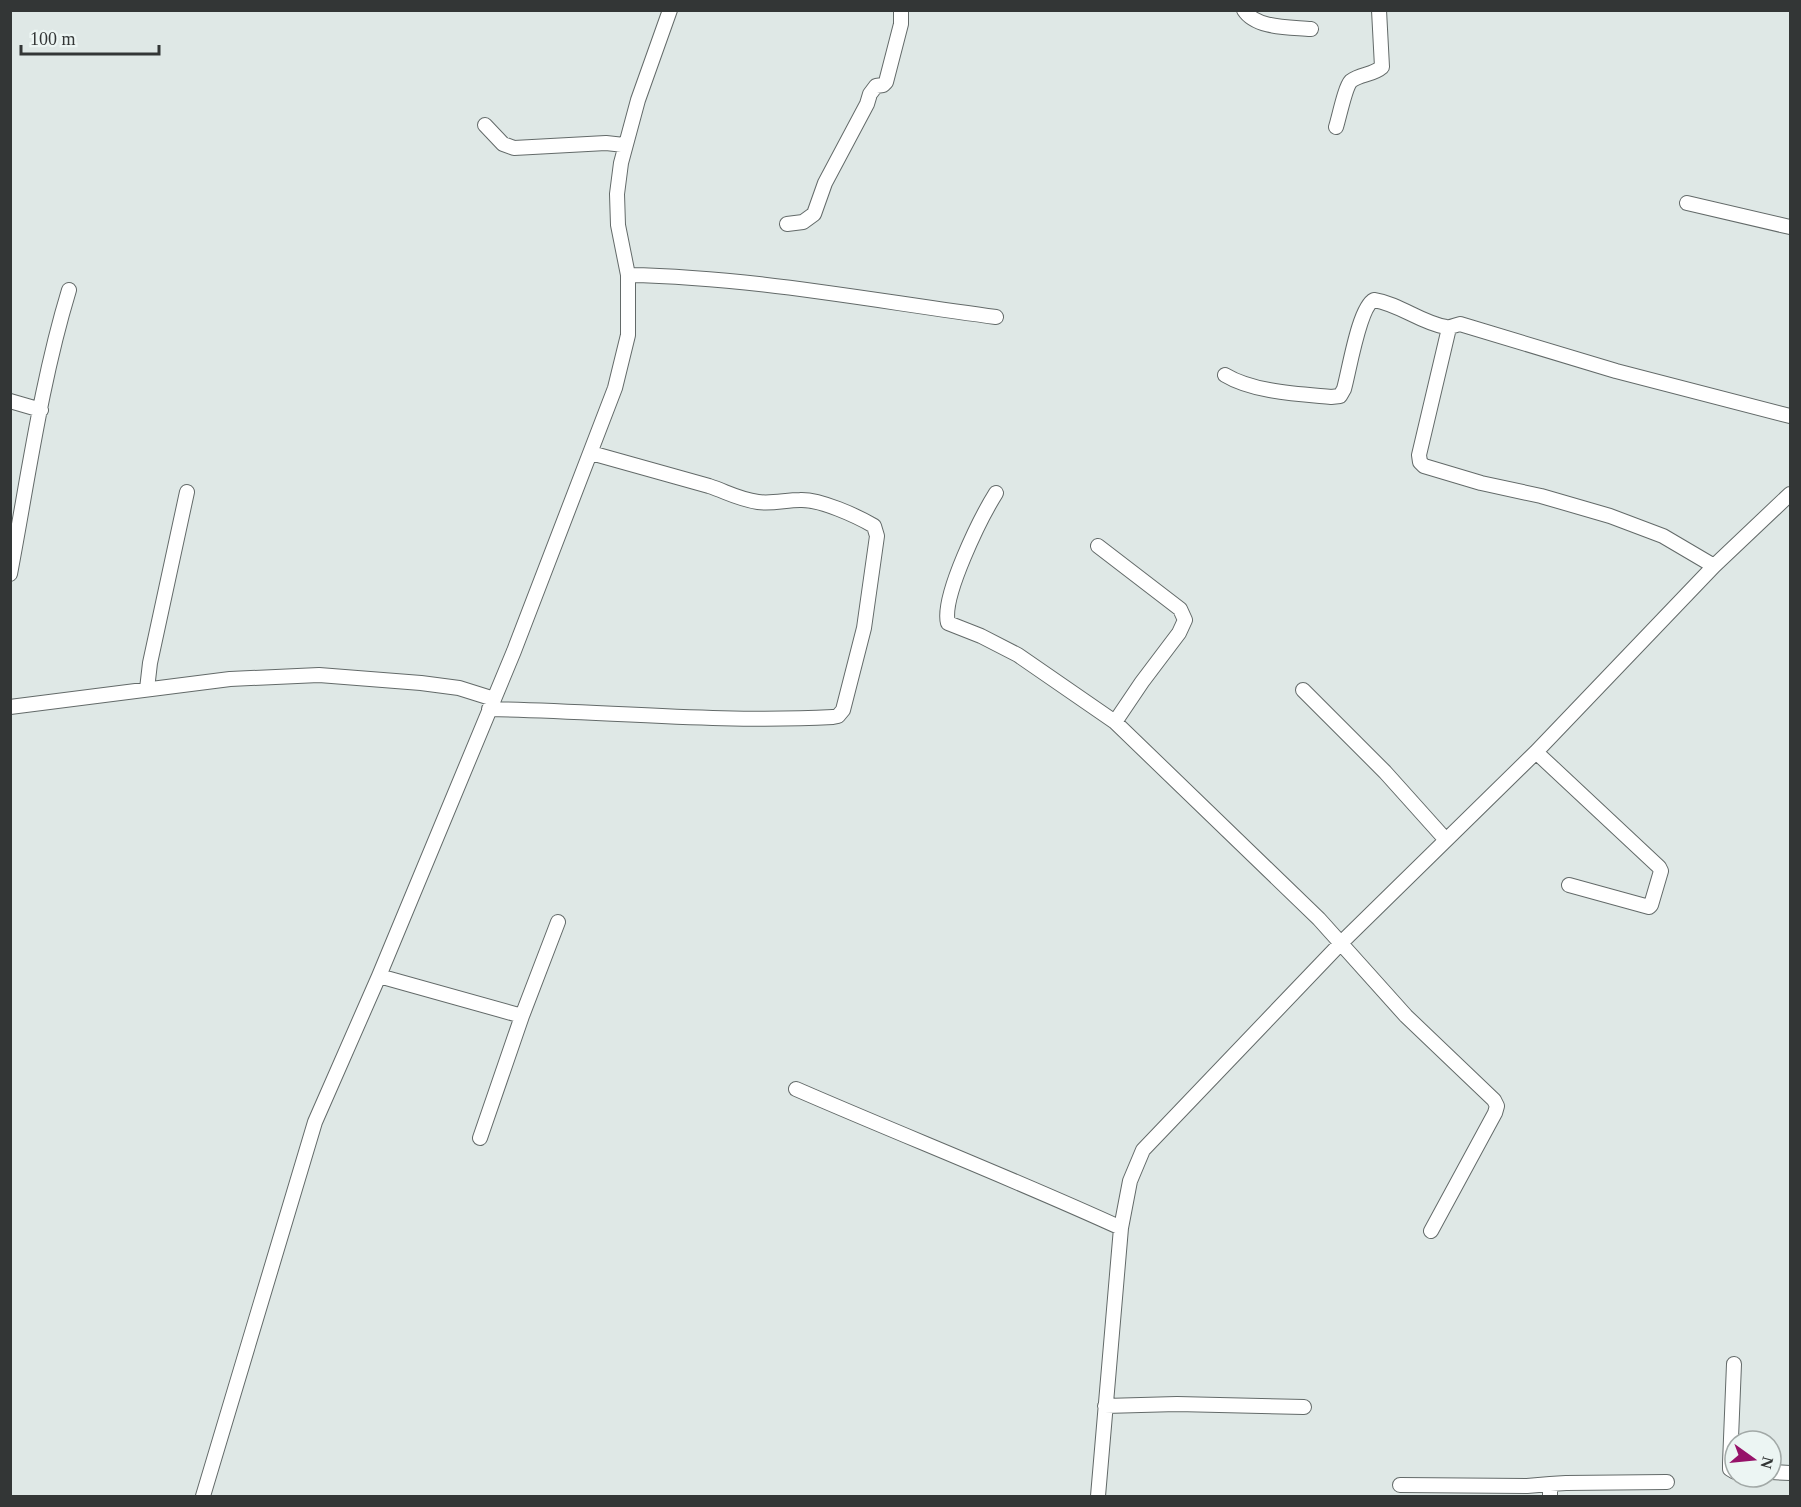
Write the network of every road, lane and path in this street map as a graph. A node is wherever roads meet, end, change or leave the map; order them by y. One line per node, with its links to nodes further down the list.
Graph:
1 (670, 10): 8 (street)
2 (901, 10): 10 (street)
3 (1244, 10): 5 (street)
4 (1379, 10): 7 (street)
5 (1311, 29)
6 (485, 125): 8 (street)
7 (1336, 127)
8 (624, 145): 12 (street)
9 (1687, 203): 11 (street)
10 (787, 224)
11 (1791, 227)
12 (628, 275): 14 (street); 20 (street)
13 (69, 290): 18 (street)
14 (996, 316)
15 (1449, 328): 16 (street); 19 (street); 26 (street)
16 (1225, 375)
17 (10, 401): 18 (street)
18 (41, 410): 24 (street)
19 (1791, 416)
20 (591, 453): 30 (street); 30 (street)
21 (187, 492): 28 (street)
22 (996, 493): 32 (street)
23 (1791, 494): 26 (street)
24 (14, 539): 27 (street)
25 (1098, 546): 32 (street)
26 (1714, 566): 33 (street)
27 (10, 574)
28 (147, 689): 30 (street); 31 (street)
29 (1303, 690): 34 (street)
30 (491, 704): 38 (street)
31 (10, 707)
32 (1115, 722): 37 (street)
33 (1536, 752): 34 (street); 35 (street)
34 (1446, 840): 37 (street)
35 (1569, 885)
36 (558, 921): 39 (street)
37 (1340, 944): 42 (street); 43 (street)
38 (379, 976): 39 (street); 51 (street)
39 (522, 1017): 41 (street)
40 (796, 1089): 42 (street)
41 (480, 1138)
42 (1121, 1228): 45 (street)
43 (1431, 1230)
44 (1734, 1364): 47 (street)
45 (1105, 1406): 46 (street); 52 (street)
46 (1304, 1407)
47 (1731, 1429)
48 (1667, 1482): 50 (street)
49 (1400, 1485): 50 (street)
50 (1550, 1490)
51 (203, 1497)
52 (1098, 1497)

